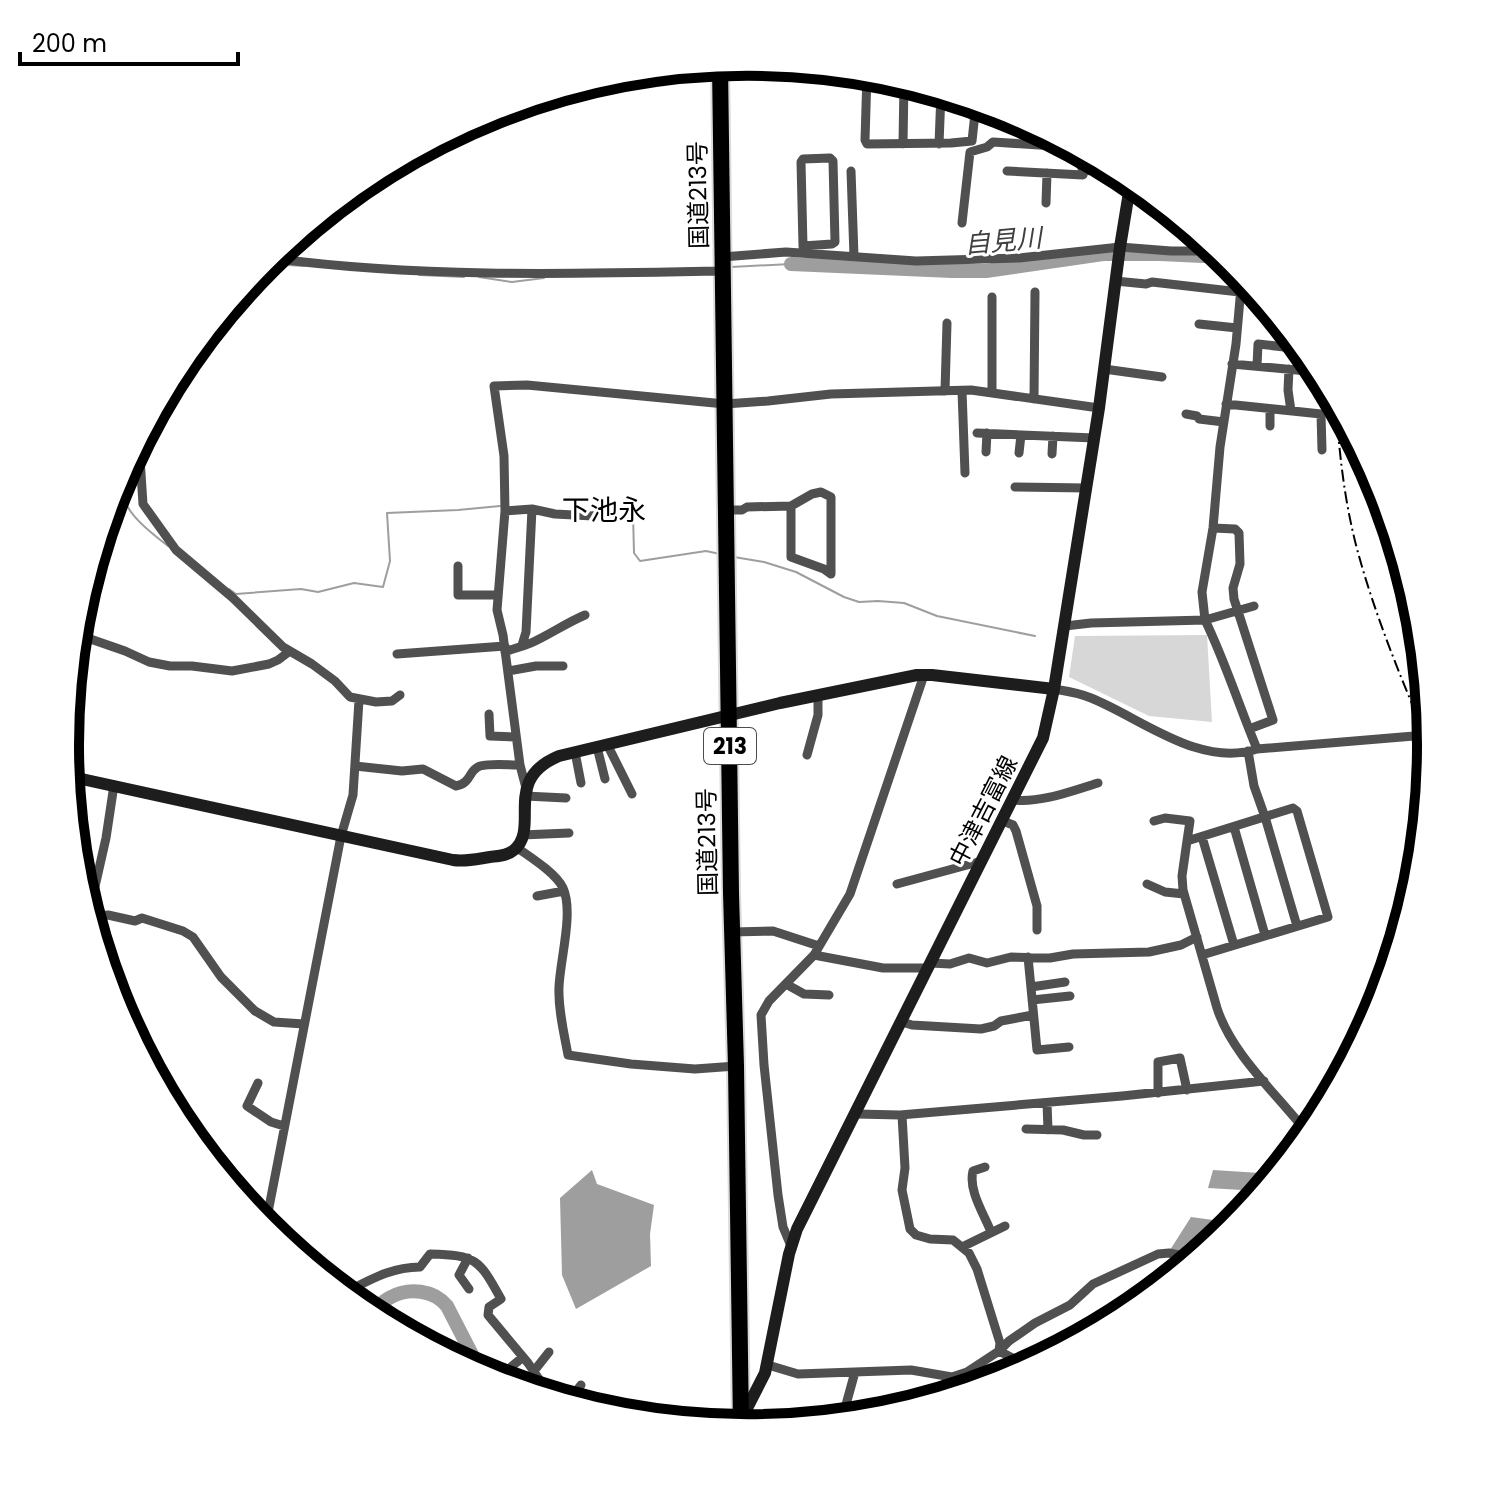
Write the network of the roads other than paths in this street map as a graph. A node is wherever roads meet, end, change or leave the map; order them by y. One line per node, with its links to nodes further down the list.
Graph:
1 (720, 77): 25 (highway, 国道213号 / 213)
2 (867, 87): 7 (street)
3 (904, 95): 7 (street)
4 (941, 105): 8 (street)
5 (975, 116): 8 (street)
6 (1032, 140): 9 (street)
7 (903, 144): 8 (street)
8 (939, 144)
9 (1031, 144): 10 (street); 19 (street)
10 (1045, 145)
11 (1080, 165): 14 (street)
12 (851, 171): 23 (street)
13 (1007, 171): 16 (street)
14 (1083, 171): 15 (street); 16 (street)
15 (1090, 171)
16 (1047, 173): 18 (street)
17 (1129, 195): 20 (main road, 中津吉富線)
18 (1046, 203)
19 (962, 223)
20 (1120, 247): 22 (street); 23 (street); 26 (main road, 中津吉富線)
21 (804, 249): 21 (street); 23 (street); 25 (street)
22 (1199, 251)
23 (854, 256)
24 (288, 260): 25 (street)
25 (722, 264): 45 (highway, 国道213号 / 213)
26 (1115, 281): 27 (street); 37 (main road, 中津吉富線)
27 (1239, 291)
28 (1035, 292): 44 (street)
29 (1240, 292): 33 (street)
30 (992, 297): 43 (street)
31 (947, 323): 41 (street)
32 (1199, 324): 33 (street)
33 (1237, 328): 35 (street)
34 (1286, 347): 36 (street)
35 (1232, 364): 36 (street); 46 (street)
36 (1257, 366): 38 (street)
37 (1104, 369): 40 (street); 47 (main road, 中津吉富線)
38 (1289, 369): 39 (street); 49 (street)
39 (1302, 370)
40 (1162, 377)
41 (945, 391): 42 (street); 45 (street)
42 (962, 391): 43 (street); 61 (street)
43 (992, 393): 44 (street)
44 (1034, 399): 47 (street)
45 (725, 404): 66 (highway, 国道213号 / 213); 67 (street)
46 (1226, 404): 48 (street); 51 (street)
47 (1099, 408): 55 (main road, 中津吉富線)
48 (1270, 409): 49 (street); 52 (street)
49 (1291, 411): 56 (street)
50 (1186, 414): 51 (street)
51 (1224, 422): 69 (street)
52 (1270, 426)
53 (1021, 435): 54 (street); 57 (street); 58 (street)
54 (1053, 436): 55 (street); 59 (street)
55 (1094, 438): 63 (main road, 中津吉富線)
56 (1322, 450)
57 (986, 452)
58 (1019, 453)
59 (1052, 454)
60 (140, 466): 80 (street)
61 (965, 473)
62 (1015, 487): 63 (street)
63 (1087, 488): 76 (main road, 中津吉富線)
64 (791, 506): 64 (street); 66 (street)
65 (532, 509): 67 (street); 68 (street); 78 (street)
66 (726, 510): 90 (highway, 国道213号 / 213)
67 (505, 511): 71 (street)
68 (593, 516)
69 (1213, 528): 73 (street); 75 (street)
70 (458, 566): 71 (street)
71 (498, 595): 79 (street)
72 (1254, 606): 73 (street)
73 (1238, 611): 75 (street); 91 (street)
74 (585, 615): 78 (street)
75 (1205, 620): 76 (street); 91 (street)
76 (1065, 626): 85 (main road, 中津吉富線)
77 (88, 638): 80 (street)
78 (522, 645): 79 (street)
79 (505, 649): 81 (street); 83 (street)
80 (290, 651): 88 (street)
81 (397, 654)
82 (563, 666): 83 (street)
83 (508, 671): 92 (street)
84 (924, 675): 85 (main road); 87 (main road); 132 (street)
85 (1054, 689): 95 (street); 108 (main road, 中津吉富線)
86 (400, 695): 88 (street)
87 (818, 695): 90 (main road); 97 (street)
88 (359, 700): 99 (street)
89 (489, 714): 92 (street)
90 (729, 715): 94 (main road); 128 (highway, 国道213号 / 213)
91 (1249, 729): 95 (street)
92 (516, 737): 98 (street)
93 (1417, 737): 95 (street)
94 (602, 746): 96 (main road); 101 (street); 106 (street)
95 (1252, 750): 109 (street)
96 (575, 752): 102 (street); 105 (main road)
97 (807, 755)
98 (520, 765): 99 (street); 105 (street)
99 (355, 766): 114 (street)
100 (80, 778): 104 (main road)
101 (605, 779)
102 (581, 783)
103 (1098, 783): 108 (street)
104 (114, 785): 114 (main road); 121 (street)
105 (526, 792): 107 (street); 116 (main road)
106 (632, 794)
107 (566, 798)
108 (1013, 800): 110 (main road, 中津吉富線)
109 (1265, 817): 112 (street); 126 (street); 126 (street)
110 (1003, 821): 118 (main road, 中津吉富線); 127 (street)
111 (1154, 821): 117 (street)
112 (1234, 827): 115 (street); 129 (street)
113 (569, 833): 116 (street)
114 (341, 836): 116 (main road); 144 (street)
115 (1202, 837): 117 (street); 131 (street)
116 (519, 841): 122 (street)
117 (1187, 841): 123 (street)
118 (982, 861): 119 (street); 135 (main road, 中津吉富線)
119 (897, 884)
120 (1147, 884): 123 (street)
121 (95, 888)
122 (564, 891): 124 (street); 146 (street)
123 (1184, 894): 130 (street)
124 (537, 896)
125 (101, 915): 144 (street)
126 (1297, 926): 129 (street)
127 (1037, 930)
128 (732, 932): 132 (street); 146 (highway, 国道213号 / 213)
129 (1265, 935): 131 (street)
130 (1197, 937): 133 (street); 134 (street)
131 (1234, 945): 133 (street)
132 (817, 951): 135 (street); 137 (street)
133 (1202, 955): 147 (street)
134 (1028, 957): 135 (street); 138 (street)
135 (930, 966): 143 (main road, 中津吉富線)
136 (1065, 982): 138 (street)
137 (786, 984): 139 (street); 163 (street)
138 (1031, 987): 141 (street)
139 (829, 995)
140 (1070, 996): 141 (street)
141 (1032, 1000): 142 (street)
142 (1033, 1015): 143 (street); 145 (street)
143 (902, 1022): 152 (main road, 中津吉富線)
144 (304, 1024): 155 (street)
145 (1069, 1047)
146 (736, 1066): 183 (highway, 国道213号 / 213)
147 (1264, 1081): 149 (street); 154 (street)
148 (258, 1083): 155 (street)
149 (1187, 1090): 150 (street); 150 (street)
150 (1158, 1093): 151 (street)
151 (1047, 1103): 153 (street); 157 (street)
152 (856, 1114): 153 (street); 163 (main road, 中津吉富線)
153 (902, 1115): 164 (street)
154 (1299, 1124)
155 (284, 1126): 160 (street)
156 (1026, 1129): 157 (street)
157 (1048, 1130): 158 (street)
158 (1097, 1135)
159 (985, 1167): 162 (street)
160 (268, 1210)
161 (1005, 1226): 162 (street)
162 (991, 1232): 164 (street)
163 (791, 1246): 173 (main road, 中津吉富線)
164 (962, 1247): 169 (street)
165 (1180, 1255): 169 (street)
166 (468, 1258): 167 (street); 168 (street); 171 (street)
167 (356, 1287)
168 (469, 1289)
169 (999, 1351): 172 (street); 177 (street)
170 (549, 1352): 175 (street)
171 (523, 1357): 174 (street); 175 (street)
172 (1014, 1359)
173 (768, 1365): 176 (street); 184 (main road, 中津吉富線)
174 (511, 1367)
175 (534, 1371): 179 (street)
176 (855, 1372): 177 (street); 182 (street)
177 (961, 1375): 178 (street)
178 (961, 1379)
179 (539, 1380)
180 (581, 1385): 181 (street)
181 (576, 1391)
182 (846, 1406)
183 (741, 1414)
184 (746, 1414)

